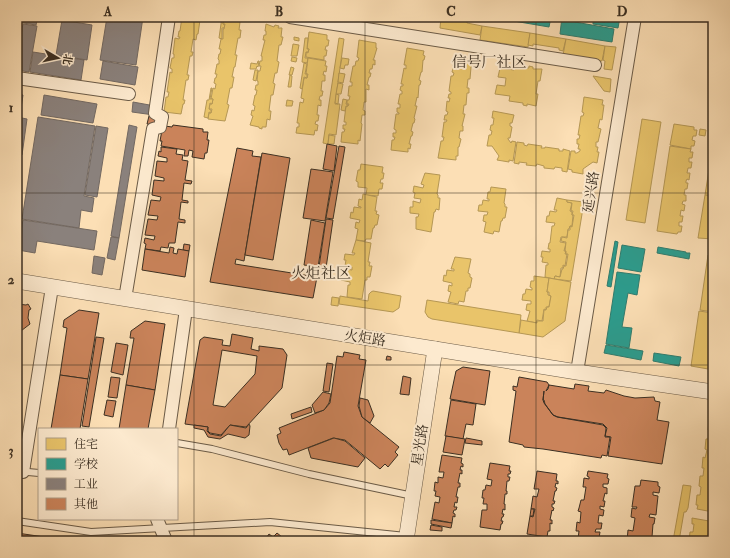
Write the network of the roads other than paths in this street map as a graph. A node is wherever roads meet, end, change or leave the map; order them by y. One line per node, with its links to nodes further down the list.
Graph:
1 (169, 17): 9 (street)
2 (290, 17): 4 (street)
3 (635, 17): 12 (street, 延兴路)
4 (595, 65)
5 (17, 78): 6 (street)
6 (129, 94)
7 (17, 281): 8 (street, 火炬路)
8 (52, 287): 9 (street, 火炬路); 16 (street)
9 (125, 299): 10 (street, 火炬路)
10 (186, 309): 11 (street, 火炬路); 14 (street)
11 (435, 349): 12 (street, 火炬路); 18 (street, 星光路)
12 (577, 372): 13 (street, 火炬路)
13 (713, 392)
14 (169, 428)
15 (178, 443): 18 (lane)
16 (20, 471): 17 (lane)
17 (38, 473)
18 (412, 496): 21 (street, 星光路)
19 (17, 521): 20 (lane)
20 (159, 524): 21 (lane); 22 (street)
21 (406, 539)
22 (166, 541)

